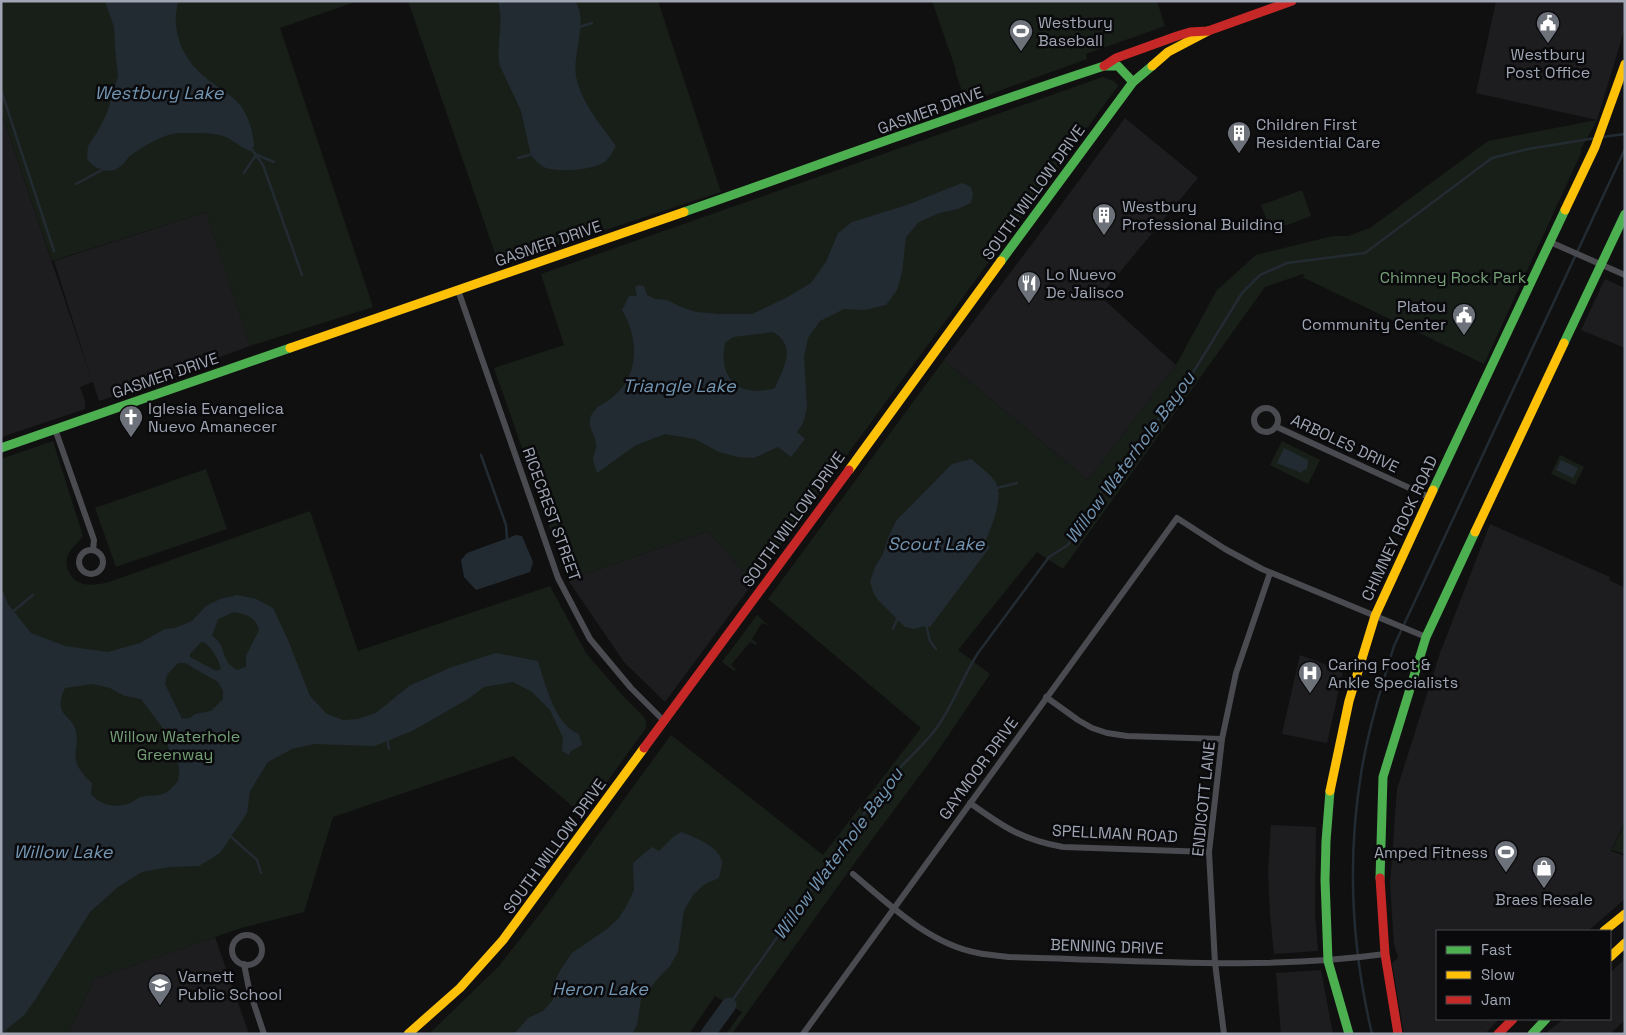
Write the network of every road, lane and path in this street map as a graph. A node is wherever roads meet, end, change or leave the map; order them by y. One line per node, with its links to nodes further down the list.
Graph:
1 (1292, 1): 2 (street, GASMER DRIVE)
2 (1208, 31): 4 (street, GASMER DRIVE); 5 (street, SOUTH WILLOW DRIVE)
3 (1625, 64): 7 (street, CHIMNEY ROCK ROAD)
4 (1104, 66): 5 (street); 10 (street, GASMER DRIVE)
5 (1133, 82): 20 (street, SOUTH WILLOW DRIVE)
6 (1625, 214): 8 (street)
7 (1550, 242): 8 (street); 14 (street, CHIMNEY ROCK ROAD)
8 (1601, 264): 9 (street); 18 (street)
9 (1625, 275)
10 (458, 290): 12 (street, GASMER DRIVE); 20 (street, RICECREST STREET)
11 (1277, 427): 14 (street, ARBOLES DRIVE)
12 (55, 429): 13 (street, GASMER DRIVE); 15 (street)
13 (1, 448)
14 (1429, 497): 17 (street, CHIMNEY ROCK ROAD)
15 (93, 550)
16 (1270, 573): 17 (street); 19 (street, GAYMOOR DRIVE); 21 (street, ENDICOTT LANE)
17 (1375, 616): 18 (street); 31 (street, CHIMNEY ROCK ROAD)
18 (1426, 637): 29 (street)
19 (1046, 697): 21 (street); 22 (street, GAYMOOR DRIVE)
20 (665, 722): 37 (street, SOUTH WILLOW DRIVE)
21 (1222, 739): 23 (street, ENDICOTT LANE)
22 (970, 803): 23 (street, SPELLMAN ROAD); 25 (street, GAYMOOR DRIVE)
23 (1209, 852): 32 (street, ENDICOTT LANE)
24 (853, 874): 25 (street, BENNING DRIVE)
25 (894, 908): 32 (street, BENNING DRIVE); 38 (street, GAYMOOR DRIVE)
26 (1623, 919): 27 (street)
27 (1606, 930)
28 (1625, 943): 30 (street)
29 (1385, 954): 31 (street, BENNING DRIVE); 41 (street)
30 (1611, 955)
31 (1328, 961): 32 (street, BENNING DRIVE); 40 (street, CHIMNEY ROCK ROAD)
32 (1215, 963): 39 (street, ENDICOTT LANE)
33 (244, 964): 33 (street); 36 (street)
34 (1511, 1020): 42 (street)
35 (1542, 1020): 43 (street)
36 (264, 1034)
37 (408, 1034)
38 (803, 1034)
39 (1224, 1034)
40 (1349, 1034)
41 (1398, 1034)
42 (1498, 1034)
43 (1532, 1034)

